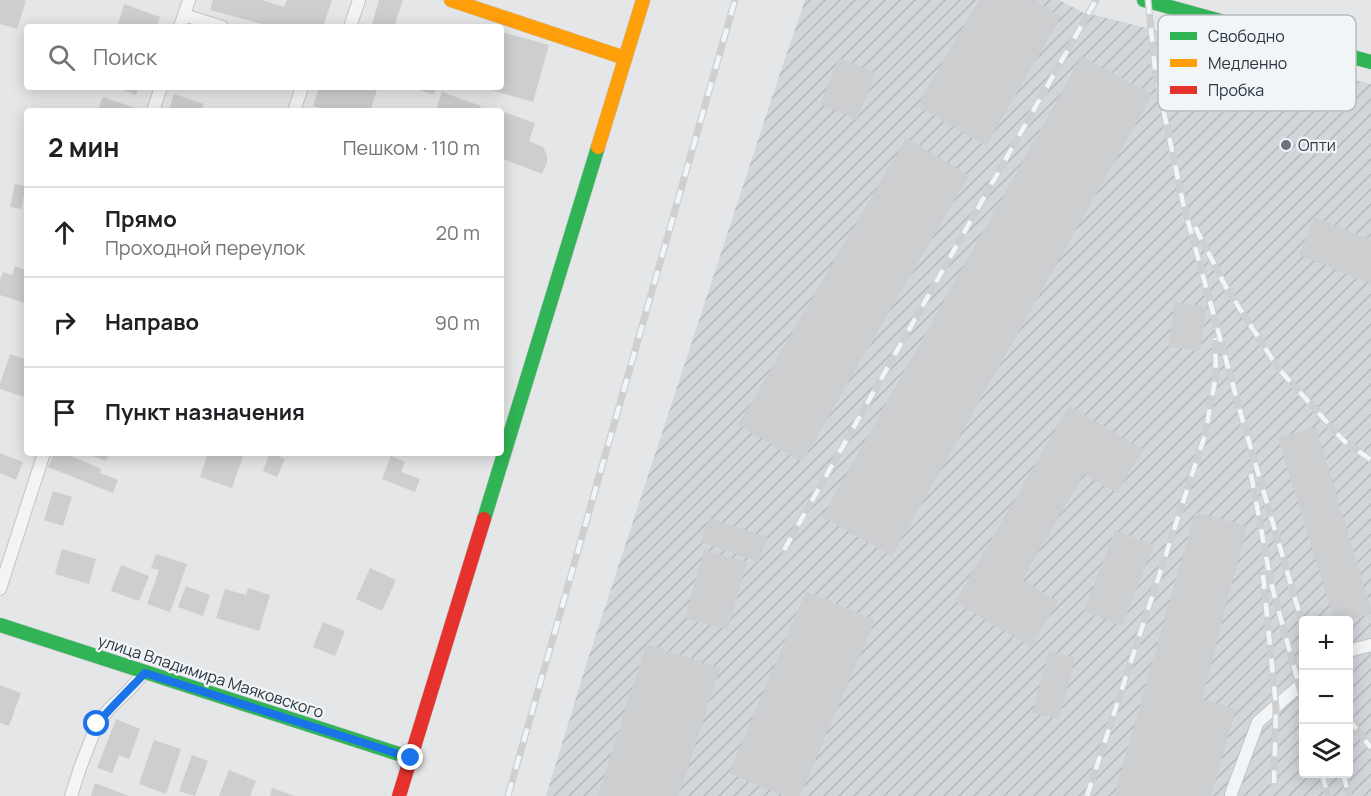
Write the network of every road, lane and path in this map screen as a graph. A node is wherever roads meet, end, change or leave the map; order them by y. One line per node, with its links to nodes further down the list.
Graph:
1 (189, 0): 6 (lane)
2 (359, 0): 10 (lane)
3 (451, 0): 11 (main road)
4 (642, 0): 11 (main road)
5 (1144, 0): 7 (main road)
6 (184, 15): 8 (lane); 9 (lane)
7 (1199, 15)
8 (181, 24)
9 (212, 24)
10 (351, 24)
11 (625, 58): 18 (main road)
12 (1356, 58): 13 (main road)
13 (1371, 62)
14 (160, 90): 16 (lane)
15 (301, 90): 17 (lane)
16 (154, 108)
17 (295, 108)
18 (504, 454)
19 (43, 456): 21 (lane)
20 (503, 456): 27 (main road)
21 (0, 589)
22 (0, 625): 25 (main road, улица Владимира Маяковского)
23 (1371, 645): 24 (lane)
24 (1353, 650)
25 (145, 673): 27 (main road, улица Владимира Маяковского); 29 (lane)
26 (1299, 686): 28 (lane)
27 (411, 758): 30 (main road)
28 (1231, 794)
29 (71, 796)
30 (399, 796)

